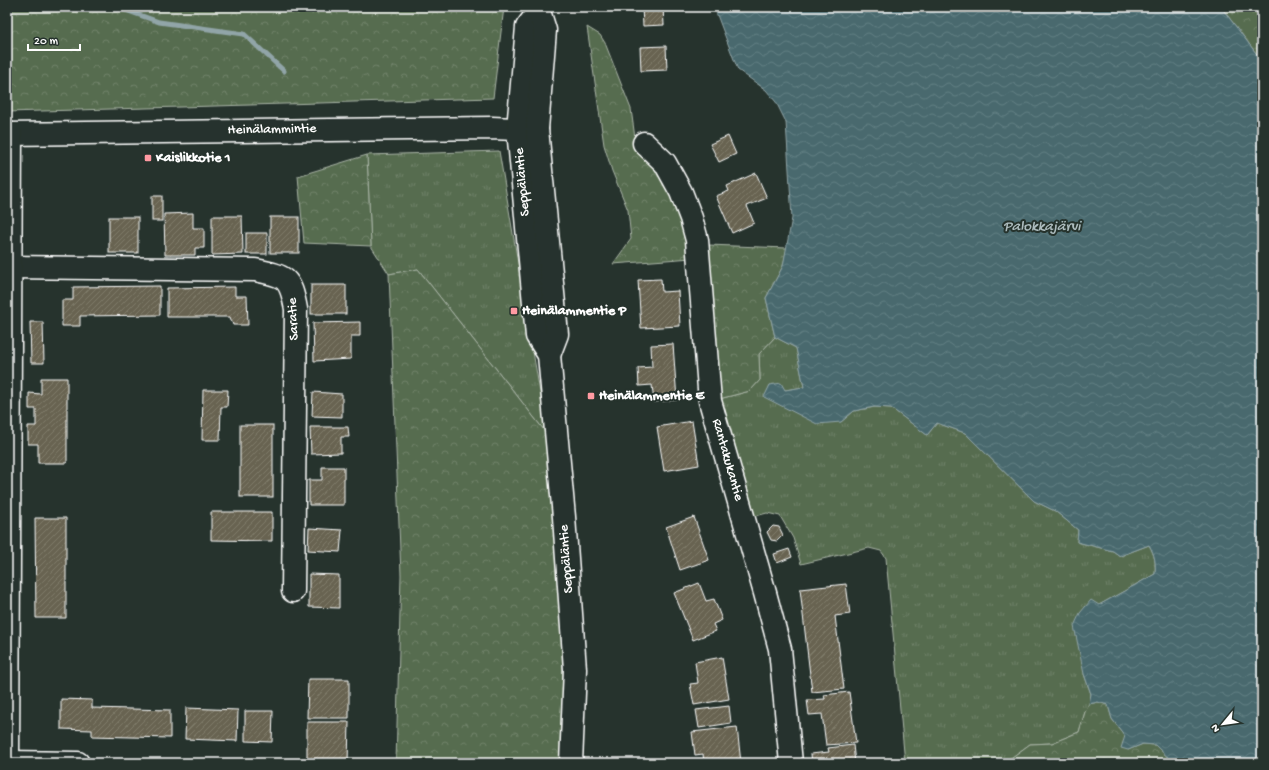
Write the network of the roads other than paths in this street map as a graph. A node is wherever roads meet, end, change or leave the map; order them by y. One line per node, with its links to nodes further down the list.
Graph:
1 (539, 9): 2 (street, Seppäläntie)
2 (528, 129): 3 (street, Heinälammintie); 9 (street, Seppäläntie)
3 (9, 134): 5 (street)
4 (644, 143): 10 (street, Rantakukantie)
5 (10, 267): 6 (street, Saratie); 7 (street)
6 (293, 591)
7 (8, 763): 8 (street)
8 (78, 763)
9 (571, 763)
10 (791, 763)

